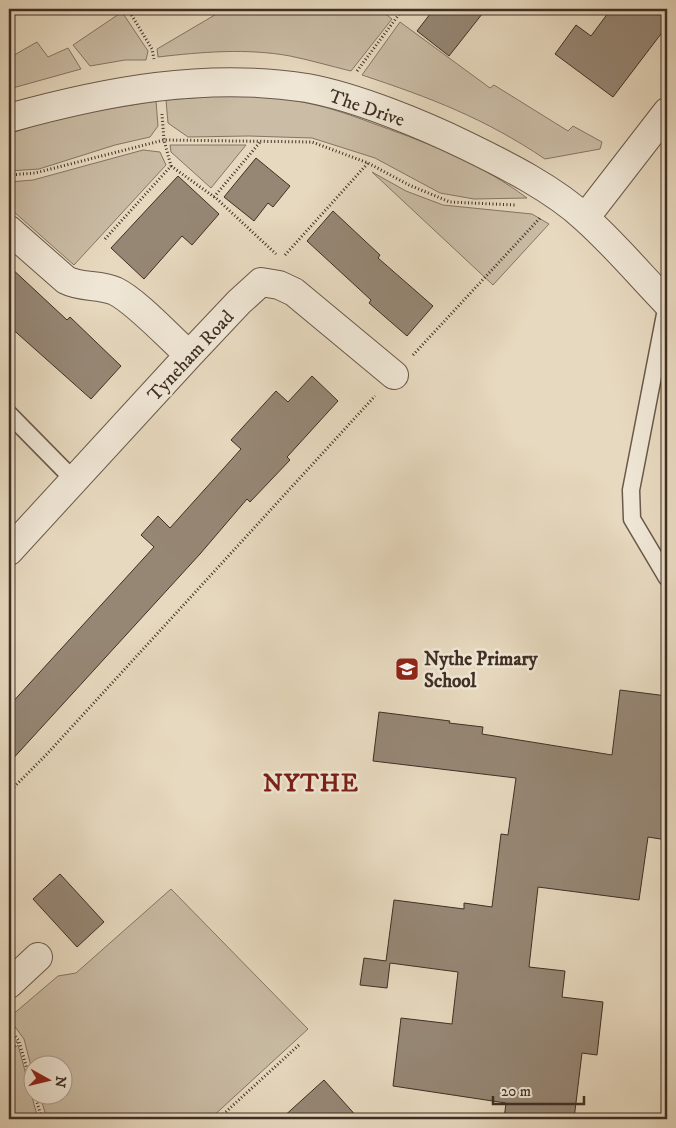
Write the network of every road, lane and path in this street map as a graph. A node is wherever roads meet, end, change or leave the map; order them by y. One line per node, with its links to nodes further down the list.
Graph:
1 (403, 9): 2 (path)
2 (339, 96): 4 (street, The Drive); 11 (street, The Drive)
3 (667, 112): 12 (street)
4 (9, 118)
5 (164, 140): 6 (path); 8 (path); 9 (path)
6 (261, 141): 7 (path); 10 (path)
7 (368, 163): 10 (path); 11 (path)
8 (171, 166): 10 (path); 14 (path)
9 (9, 175)
10 (214, 197)
11 (553, 205): 12 (street, The Drive); 17 (path)
12 (585, 218): 15 (street, The Drive)
13 (9, 230): 16 (street)
14 (105, 239)
15 (667, 304): 21 (lane)
16 (189, 355): 17 (street, Tyneham Road); 19 (street, Tyneham Road)
17 (394, 375): 22 (path)
18 (9, 414): 19 (lane)
19 (75, 481): 20 (street, Tyneham Road)
20 (9, 551)
21 (667, 578)
22 (9, 792)
23 (38, 957): 24 (street)
24 (10, 981)
25 (9, 1028): 26 (path)
26 (19, 1041): 28 (path); 29 (path)
27 (300, 1044): 32 (path)
28 (9, 1050)
29 (23, 1056)
30 (38, 1106): 31 (path)
31 (42, 1119)
32 (218, 1119)

